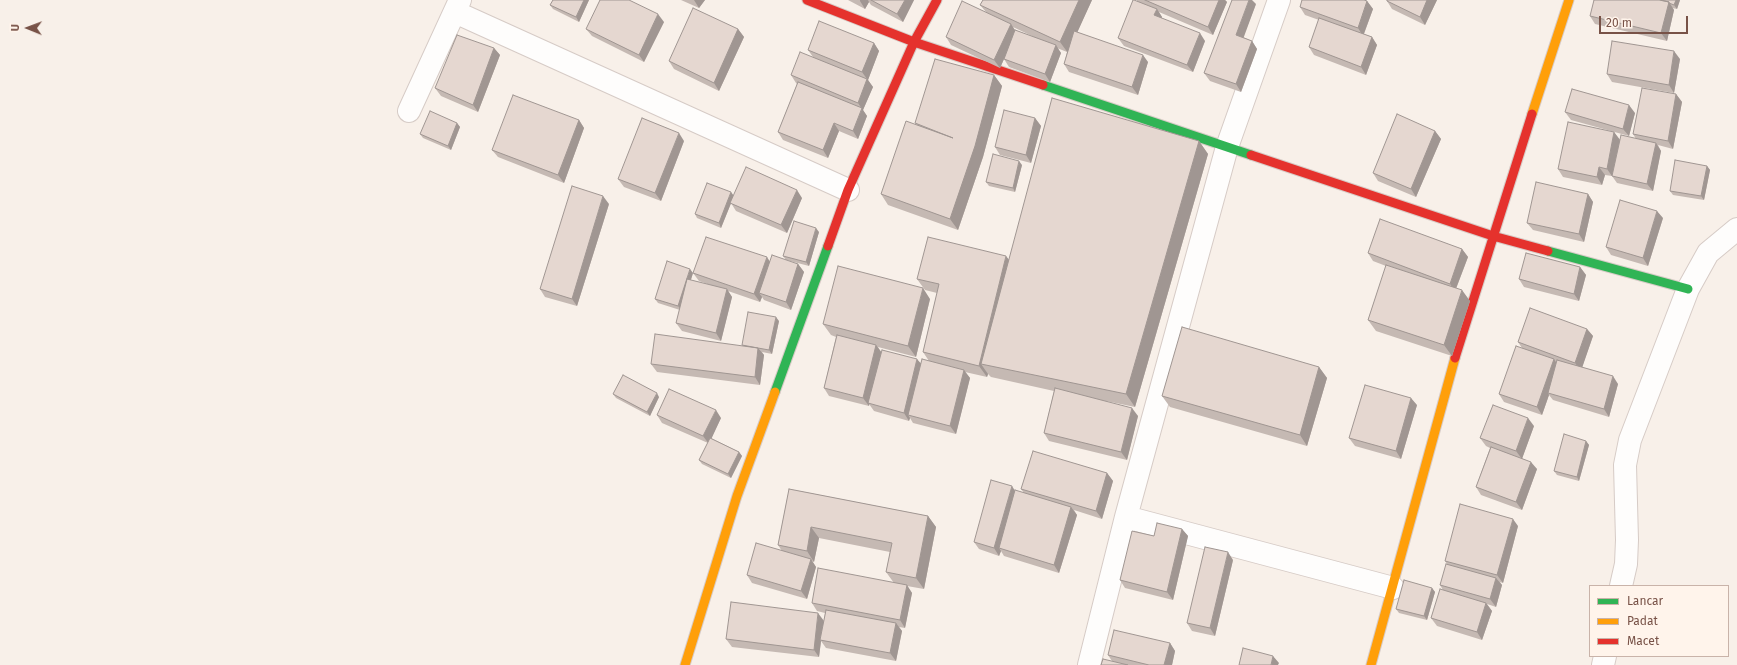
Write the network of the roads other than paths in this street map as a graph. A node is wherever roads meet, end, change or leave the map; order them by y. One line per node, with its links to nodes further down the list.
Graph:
1 (807, 0): 6 (street)
2 (938, 0): 6 (street)
3 (1279, 0): 8 (street)
4 (1569, 0): 11 (street)
5 (458, 6): 7 (street); 9 (street)
6 (914, 42): 8 (street); 9 (street)
7 (409, 111)
8 (1228, 147): 11 (street); 13 (street)
9 (848, 190): 16 (street)
10 (1737, 230): 12 (street)
11 (1493, 236): 12 (street); 15 (street)
12 (1688, 289): 14 (street)
13 (1126, 517): 15 (street); 17 (street)
14 (1621, 585)
15 (1393, 588): 18 (street)
16 (685, 665)
17 (1090, 665)
18 (1371, 665)

